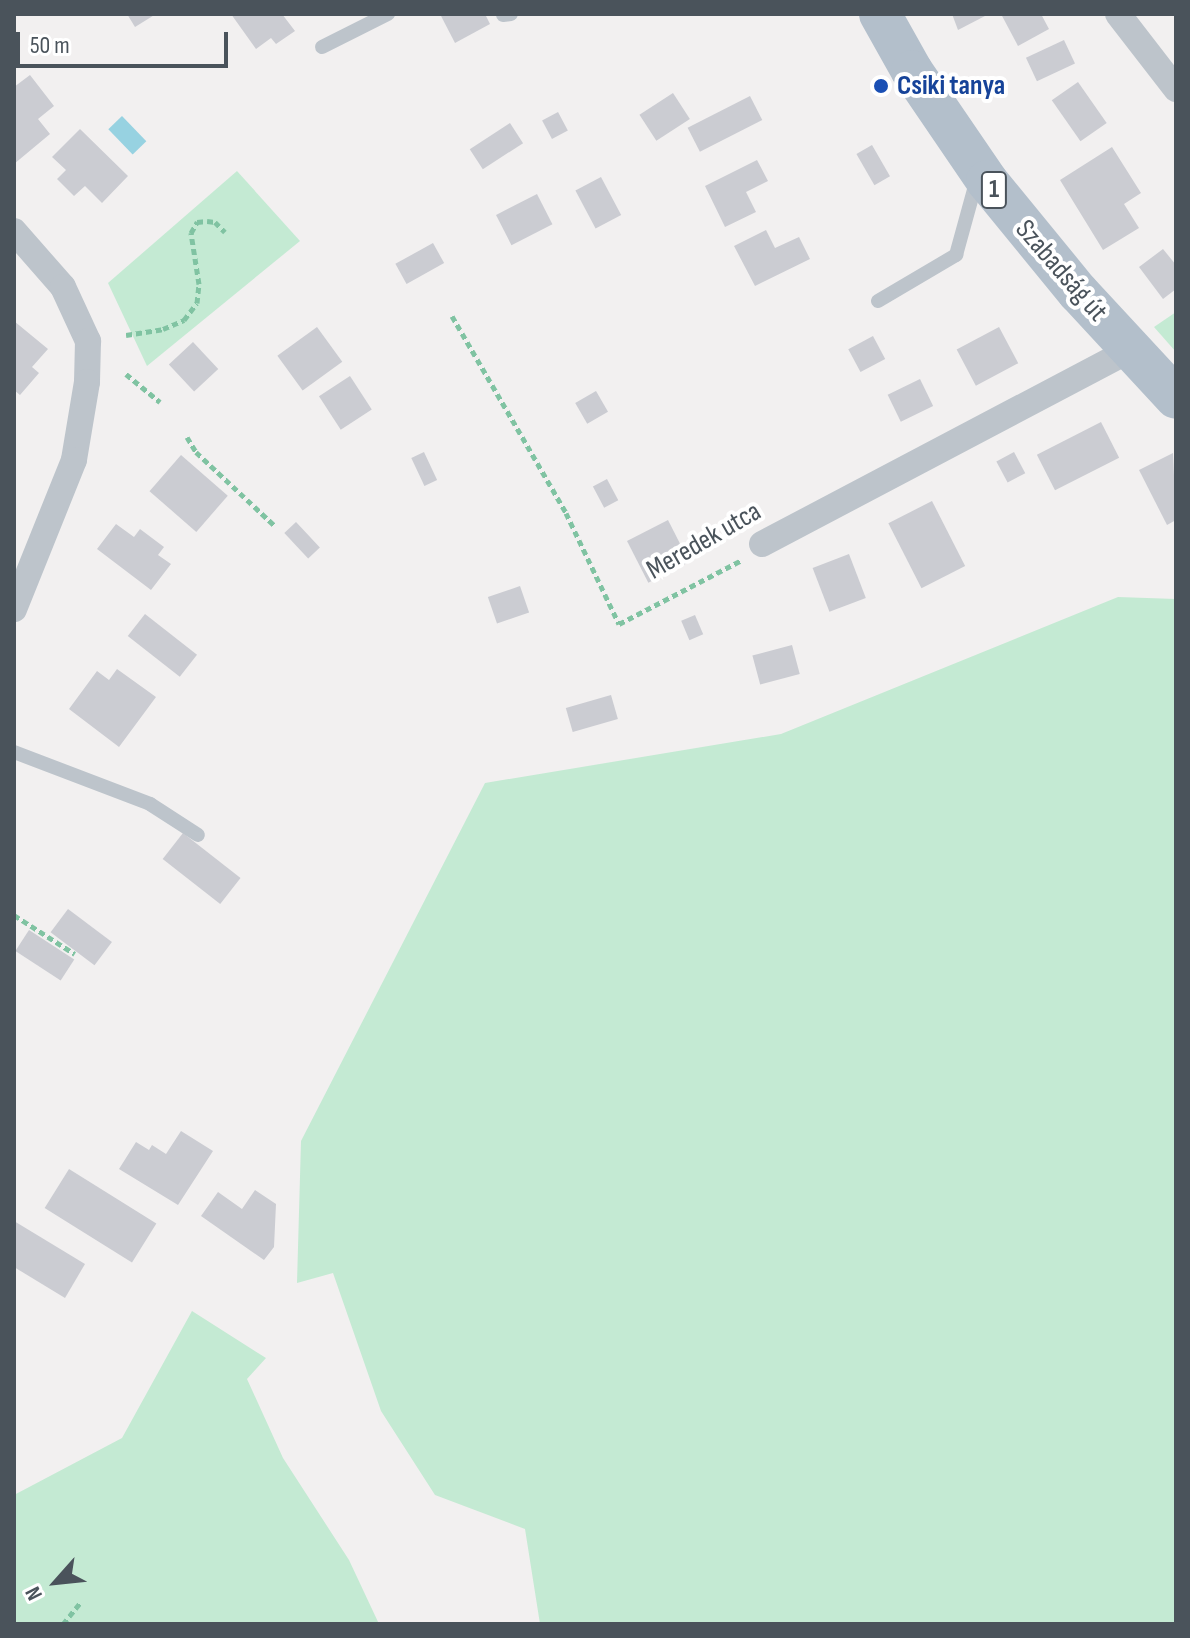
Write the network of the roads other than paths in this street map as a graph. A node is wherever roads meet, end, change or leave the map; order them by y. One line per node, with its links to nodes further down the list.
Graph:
1 (388, 14): 6 (lane)
2 (511, 14): 5 (lane)
3 (880, 14): 8 (main road, Szabadság út / 1)
4 (1118, 14): 7 (street)
5 (503, 15)
6 (322, 47)
7 (1176, 89)
8 (979, 171): 10 (lane); 11 (main road, Szabadság út / 1)
9 (14, 231): 14 (street)
10 (878, 301)
11 (1130, 350): 12 (main road, Szabadság út / 1); 13 (street, Meredek utca)
12 (1176, 398)
13 (762, 544)
14 (14, 609)
15 (14, 752): 16 (lane)
16 (198, 835)

